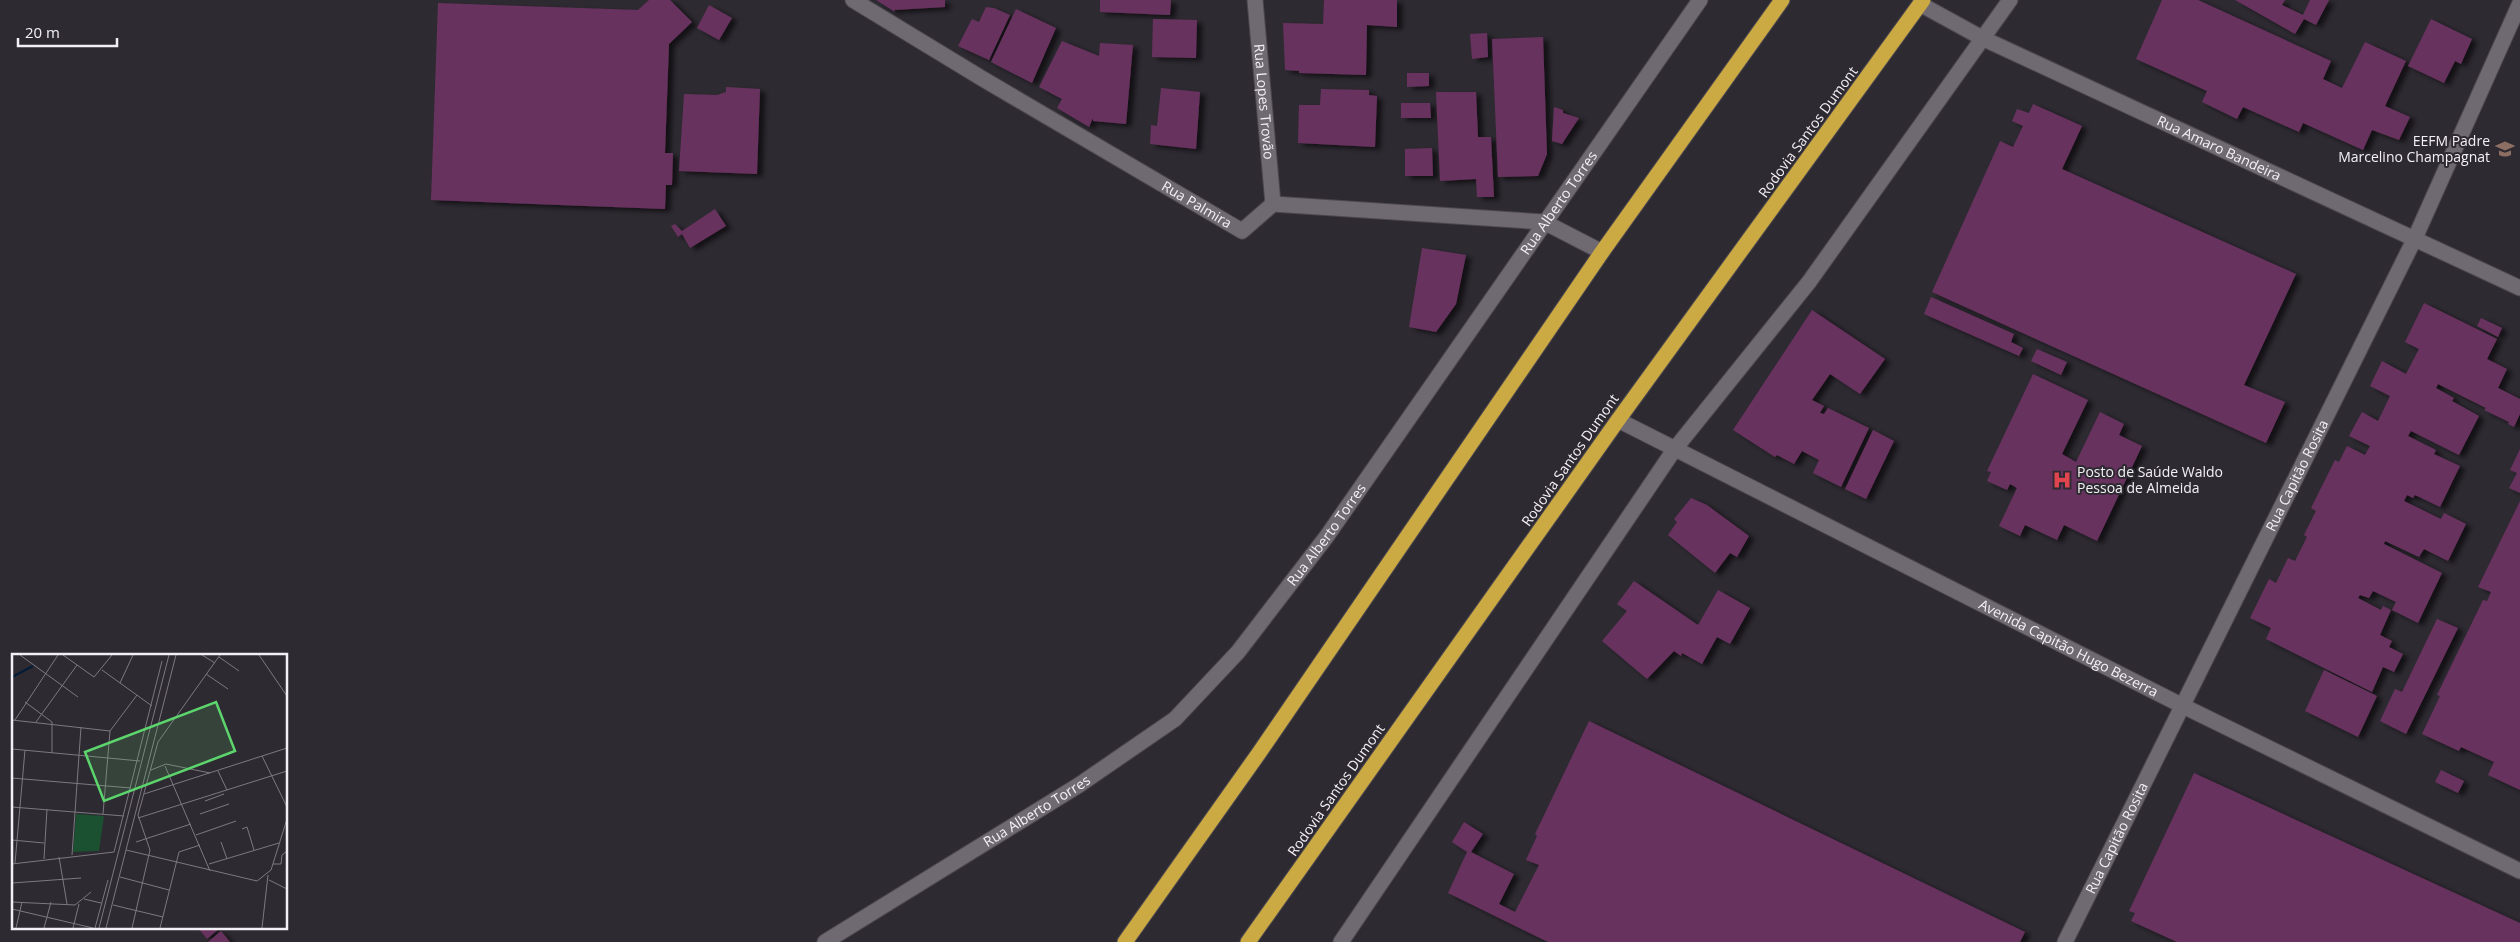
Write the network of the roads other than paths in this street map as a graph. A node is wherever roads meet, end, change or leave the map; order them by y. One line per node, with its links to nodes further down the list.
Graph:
1 (853, 0): 9 (street, Rua Palmira)
2 (1255, 0): 9 (street, Rua Lopes Trovão)
3 (1700, 0): 10 (street, Rua Alberto Torres)
4 (1782, 0): 12 (highway)
5 (2010, 0): 8 (street)
6 (1922, 2): 8 (street, Rua Amaro Bandeira); 14 (highway, Rodovia Santos Dumont)
7 (2520, 3): 11 (street, Rua Capitão Rosita)
8 (1982, 38): 11 (street, Rua Amaro Bandeira); 15 (street)
9 (1273, 204): 10 (street)
10 (1544, 222): 12 (street); 18 (street, Rua Alberto Torres)
11 (2415, 238): 13 (street, Rua Amaro Bandeira); 16 (street, Rua Capitão Rosita)
12 (1602, 252): 19 (highway)
13 (2520, 288)
14 (1618, 420): 15 (street, Avenida Capitão Hugo Bezerra); 20 (highway, Rodovia Santos Dumont)
15 (1674, 450): 16 (street, Avenida Capitão Hugo Bezerra); 21 (street)
16 (2181, 705): 17 (street, Avenida Capitão Hugo Bezerra); 22 (street, Rua Capitão Rosita)
17 (2520, 871)
18 (825, 942)
19 (1125, 942)
20 (1248, 942)
21 (1340, 942)
22 (2065, 942)

